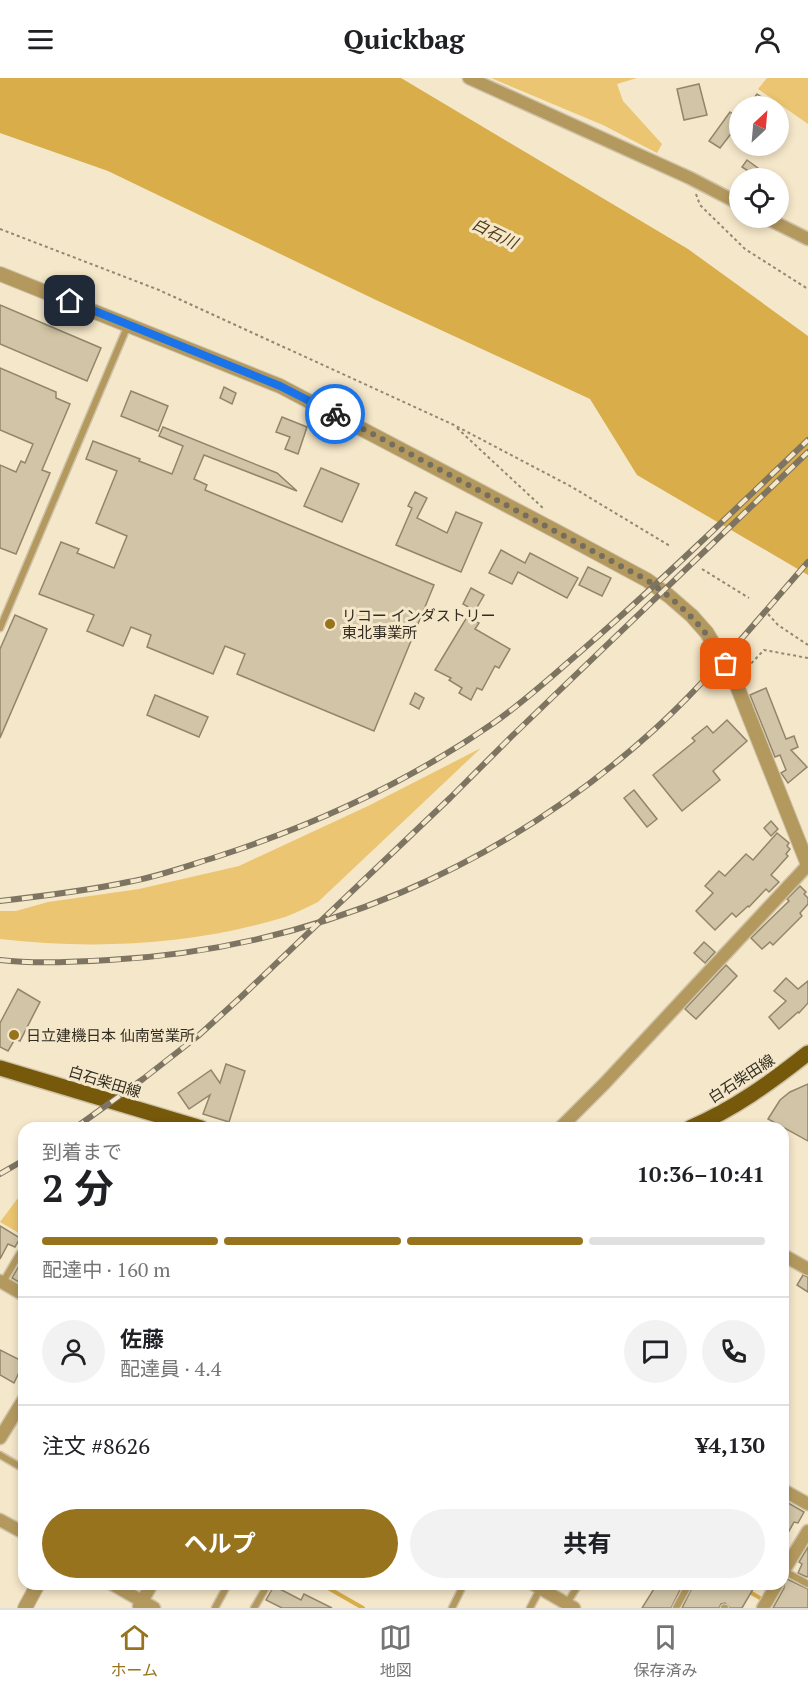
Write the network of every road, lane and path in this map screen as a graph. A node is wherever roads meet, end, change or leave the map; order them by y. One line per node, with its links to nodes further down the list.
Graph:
1 (469, 78): 2 (street)
2 (690, 178): 3 (street); 8 (path)
3 (729, 198)
4 (786, 228): 6 (street)
5 (0, 229): 10 (path)
6 (808, 239)
7 (0, 274): 9 (street)
8 (808, 289)
9 (128, 324): 16 (lane); 19 (street)
10 (454, 425): 11 (path); 12 (path)
11 (543, 509)
12 (670, 546)
13 (702, 569): 14 (path)
14 (749, 598)
15 (768, 615): 17 (path)
16 (0, 628)
17 (808, 645)
18 (808, 658): 19 (path)
19 (735, 681): 20 (street)
20 (808, 865): 24 (street)
21 (808, 1053): 25 (main road, 白石柴田線)
22 (0, 1068): 23 (main road, 白石柴田線)
23 (170, 1122)
24 (566, 1122)
25 (704, 1122)
26 (18, 1256): 29 (lane)
27 (789, 1258): 28 (street)
28 (808, 1269)
29 (2, 1282): 30 (street)
30 (18, 1291)
31 (18, 1409): 32 (street)
32 (0, 1438)
33 (0, 1455): 34 (lane)
34 (18, 1466)
35 (789, 1493): 36 (street)
36 (808, 1504)
37 (0, 1520): 38 (street)
38 (18, 1530)
39 (808, 1531): 40 (street)
40 (789, 1562)
41 (789, 1575): 42 (lane)
42 (808, 1584)
43 (35, 1590): 56 (street)
44 (120, 1590): 54 (street)
45 (149, 1590): 54 (street)
46 (225, 1590): 58 (lane)
47 (265, 1590): 59 (lane)
48 (461, 1590): 60 (lane)
49 (536, 1590): 61 (lane)
50 (544, 1590): 55 (street)
51 (577, 1590): 55 (lane)
52 (686, 1590): 62 (lane)
53 (774, 1590): 63 (street)
54 (140, 1605): 57 (street)
55 (570, 1606)
56 (25, 1608)
57 (154, 1608)
58 (215, 1608)
59 (254, 1608)
60 (452, 1608)
61 (530, 1608)
62 (676, 1608)
63 (763, 1608)

